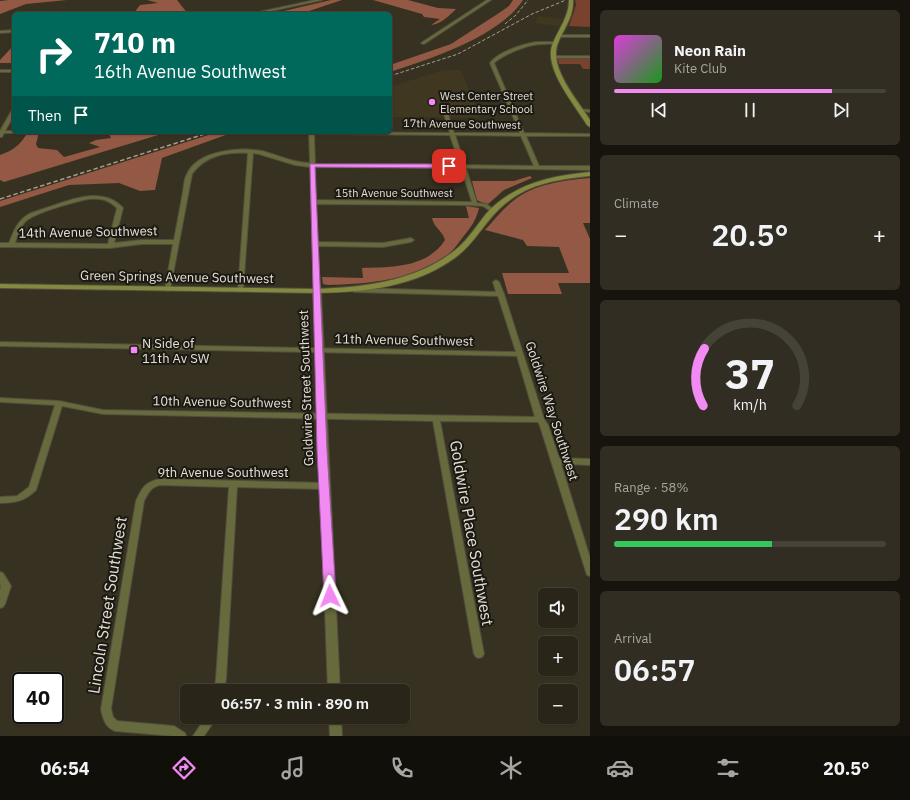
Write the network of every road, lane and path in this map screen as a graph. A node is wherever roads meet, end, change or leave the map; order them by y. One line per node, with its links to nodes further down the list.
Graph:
1 (320, 0): 4 (street)
2 (489, 0): 9 (street)
3 (571, 0): 7 (main road)
4 (270, 12)
5 (12, 31): 6 (street)
6 (0, 32)
7 (560, 36): 8 (street); 10 (main road)
8 (590, 36)
9 (423, 43)
10 (555, 43): 11 (main road); 25 (street)
11 (553, 57): 12 (street); 15 (main road)
12 (590, 57)
13 (0, 71): 14 (street)
14 (12, 71)
15 (581, 110): 16 (street); 19 (main road)
16 (590, 110)
17 (446, 114): 24 (street)
18 (12, 115): 22 (street)
19 (590, 125)
20 (12, 132): 22 (street)
21 (392, 133): 24 (street, 17th Avenue Southwest)
22 (1, 134)
23 (311, 134): 28 (street, Goldwire Street Southwest)
24 (453, 134): 25 (street, 17th Avenue Southwest); 29 (street)
25 (523, 135): 26 (street, 17th Avenue Southwest); 30 (street)
26 (590, 135)
27 (251, 152): 28 (street); 36 (street); 45 (street)
28 (312, 165): 29 (street); 32 (street, Goldwire Street Southwest)
29 (463, 166): 30 (street); 33 (street)
30 (536, 168): 31 (street)
31 (589, 173): 34 (main road, Green Springs Avenue Southwest)
32 (313, 202): 33 (street, 15th Avenue Southwest); 38 (street, Goldwire Street Southwest)
33 (475, 204): 34 (street, 15th Avenue Southwest)
34 (493, 210): 41 (main road, Green Springs Avenue Southwest)
35 (411, 240): 38 (street)
36 (177, 242): 40 (street, 14th Avenue Southwest); 44 (street)
37 (0, 244): 39 (street, 14th Avenue Southwest)
38 (315, 244): 47 (street, Goldwire Street Southwest)
39 (11, 245): 40 (street, 14th Avenue Southwest); 40 (street)
40 (110, 246)
41 (399, 282): 46 (main road, Green Springs Avenue Southwest); 48 (street)
42 (496, 282): 49 (street, Goldwire Way Southwest)
43 (0, 286): 44 (main road, Green Springs Avenue Southwest)
44 (168, 288): 45 (main road, Green Springs Avenue Southwest)
45 (241, 290): 47 (main road, Green Springs Avenue Southwest)
46 (354, 290): 47 (main road, Green Springs Avenue Southwest); 48 (street, Green Springs Avenue Southwest)
47 (316, 291): 51 (street, Goldwire Street Southwest)
48 (412, 292): 49 (street, Green Springs Avenue Southwest)
49 (501, 294): 52 (street, Goldwire Way Southwest)
50 (0, 344): 51 (street, 11th Avenue Southwest)
51 (319, 350): 52 (street, 11th Avenue Southwest); 55 (street, Goldwire Street Southwest)
52 (520, 354): 57 (street, Goldwire Way Southwest)
53 (0, 400): 54 (street, 10th Avenue Southwest)
54 (59, 403): 55 (street, 10th Avenue Southwest); 63 (street)
55 (322, 415): 56 (street, 10th Avenue Southwest); 61 (street, Goldwire Street Southwest)
56 (436, 418): 57 (street, 10th Avenue Southwest); 68 (street, Goldwire Place Southwest)
57 (540, 420): 58 (street, Goldwire Way Southwest)
58 (556, 461): 59 (street); 64 (street, Goldwire Way Southwest)
59 (590, 462)
60 (233, 484): 61 (street, 9th Avenue Southwest); 62 (street, 9th Avenue Southwest); 69 (street)
61 (325, 486): 70 (street, Goldwire Street Southwest)
62 (146, 488): 73 (street, Lincoln Street Southwest)
63 (0, 500)
64 (586, 548): 65 (street, Goldwire Way Southwest)
65 (590, 572)
66 (0, 576): 67 (street)
67 (0, 604)
68 (479, 654)
69 (220, 684)
70 (334, 684)
71 (207, 724): 74 (street)
72 (335, 724): 75 (street)
73 (181, 736)
74 (198, 736)
75 (336, 736)

